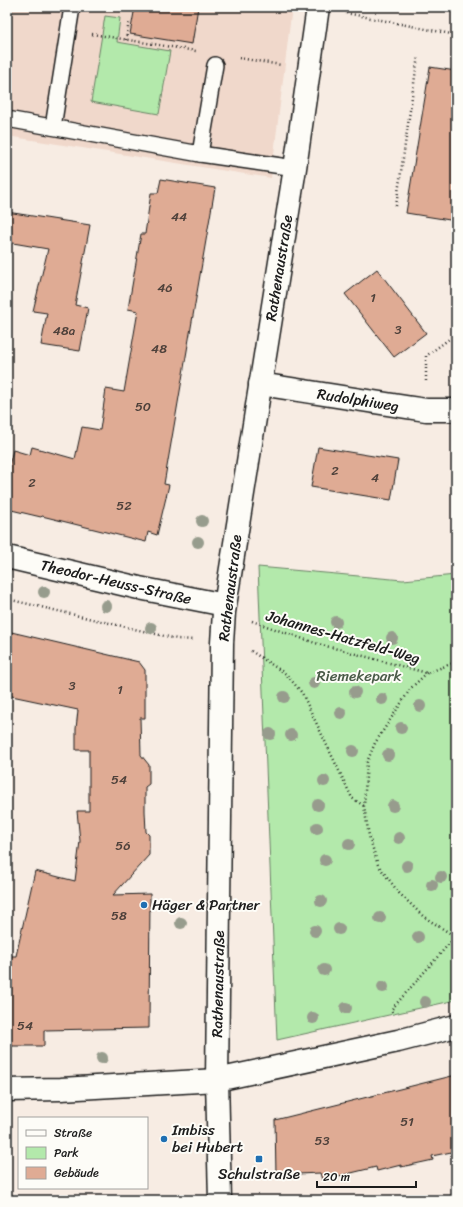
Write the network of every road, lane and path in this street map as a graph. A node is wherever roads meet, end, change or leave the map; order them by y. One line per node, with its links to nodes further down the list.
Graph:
1 (72, 7): 4 (lane)
2 (318, 7): 5 (path); 9 (street, Rathenaustraße)
3 (129, 21): 6 (path)
4 (68, 31): 6 (path); 11 (lane)
5 (456, 35)
6 (126, 40): 8 (path)
7 (418, 56): 14 (path)
8 (216, 60): 9 (path); 12 (lane)
9 (310, 70): 13 (street, Rathenaustraße)
10 (7, 119): 11 (lane)
11 (53, 127): 12 (lane)
12 (200, 154): 13 (lane)
13 (295, 168): 16 (street, Rathenaustraße)
14 (396, 206)
15 (456, 334): 17 (path)
16 (260, 384): 17 (street, Rudolphiweg); 21 (street, Rathenaustraße)
17 (426, 410): 18 (street, Rudolphiweg)
18 (456, 410)
19 (7, 557): 21 (street, Theodor-Heuss-Straße)
20 (7, 599): 22 (path)
21 (225, 609): 22 (street, Rathenaustraße); 24 (path, Johannes-Hatzfeld-Weg)
22 (222, 643): 25 (path); 29 (street, Rathenaustraße)
23 (456, 662): 24 (path, Johannes-Hatzfeld-Weg)
24 (427, 673): 25 (path)
25 (364, 806): 26 (path)
26 (456, 937): 28 (path)
27 (456, 1026): 28 (street)
28 (398, 1041): 29 (street)
29 (217, 1080): 30 (street); 31 (street, Rathenaustraße)
30 (7, 1090)
31 (220, 1200)

